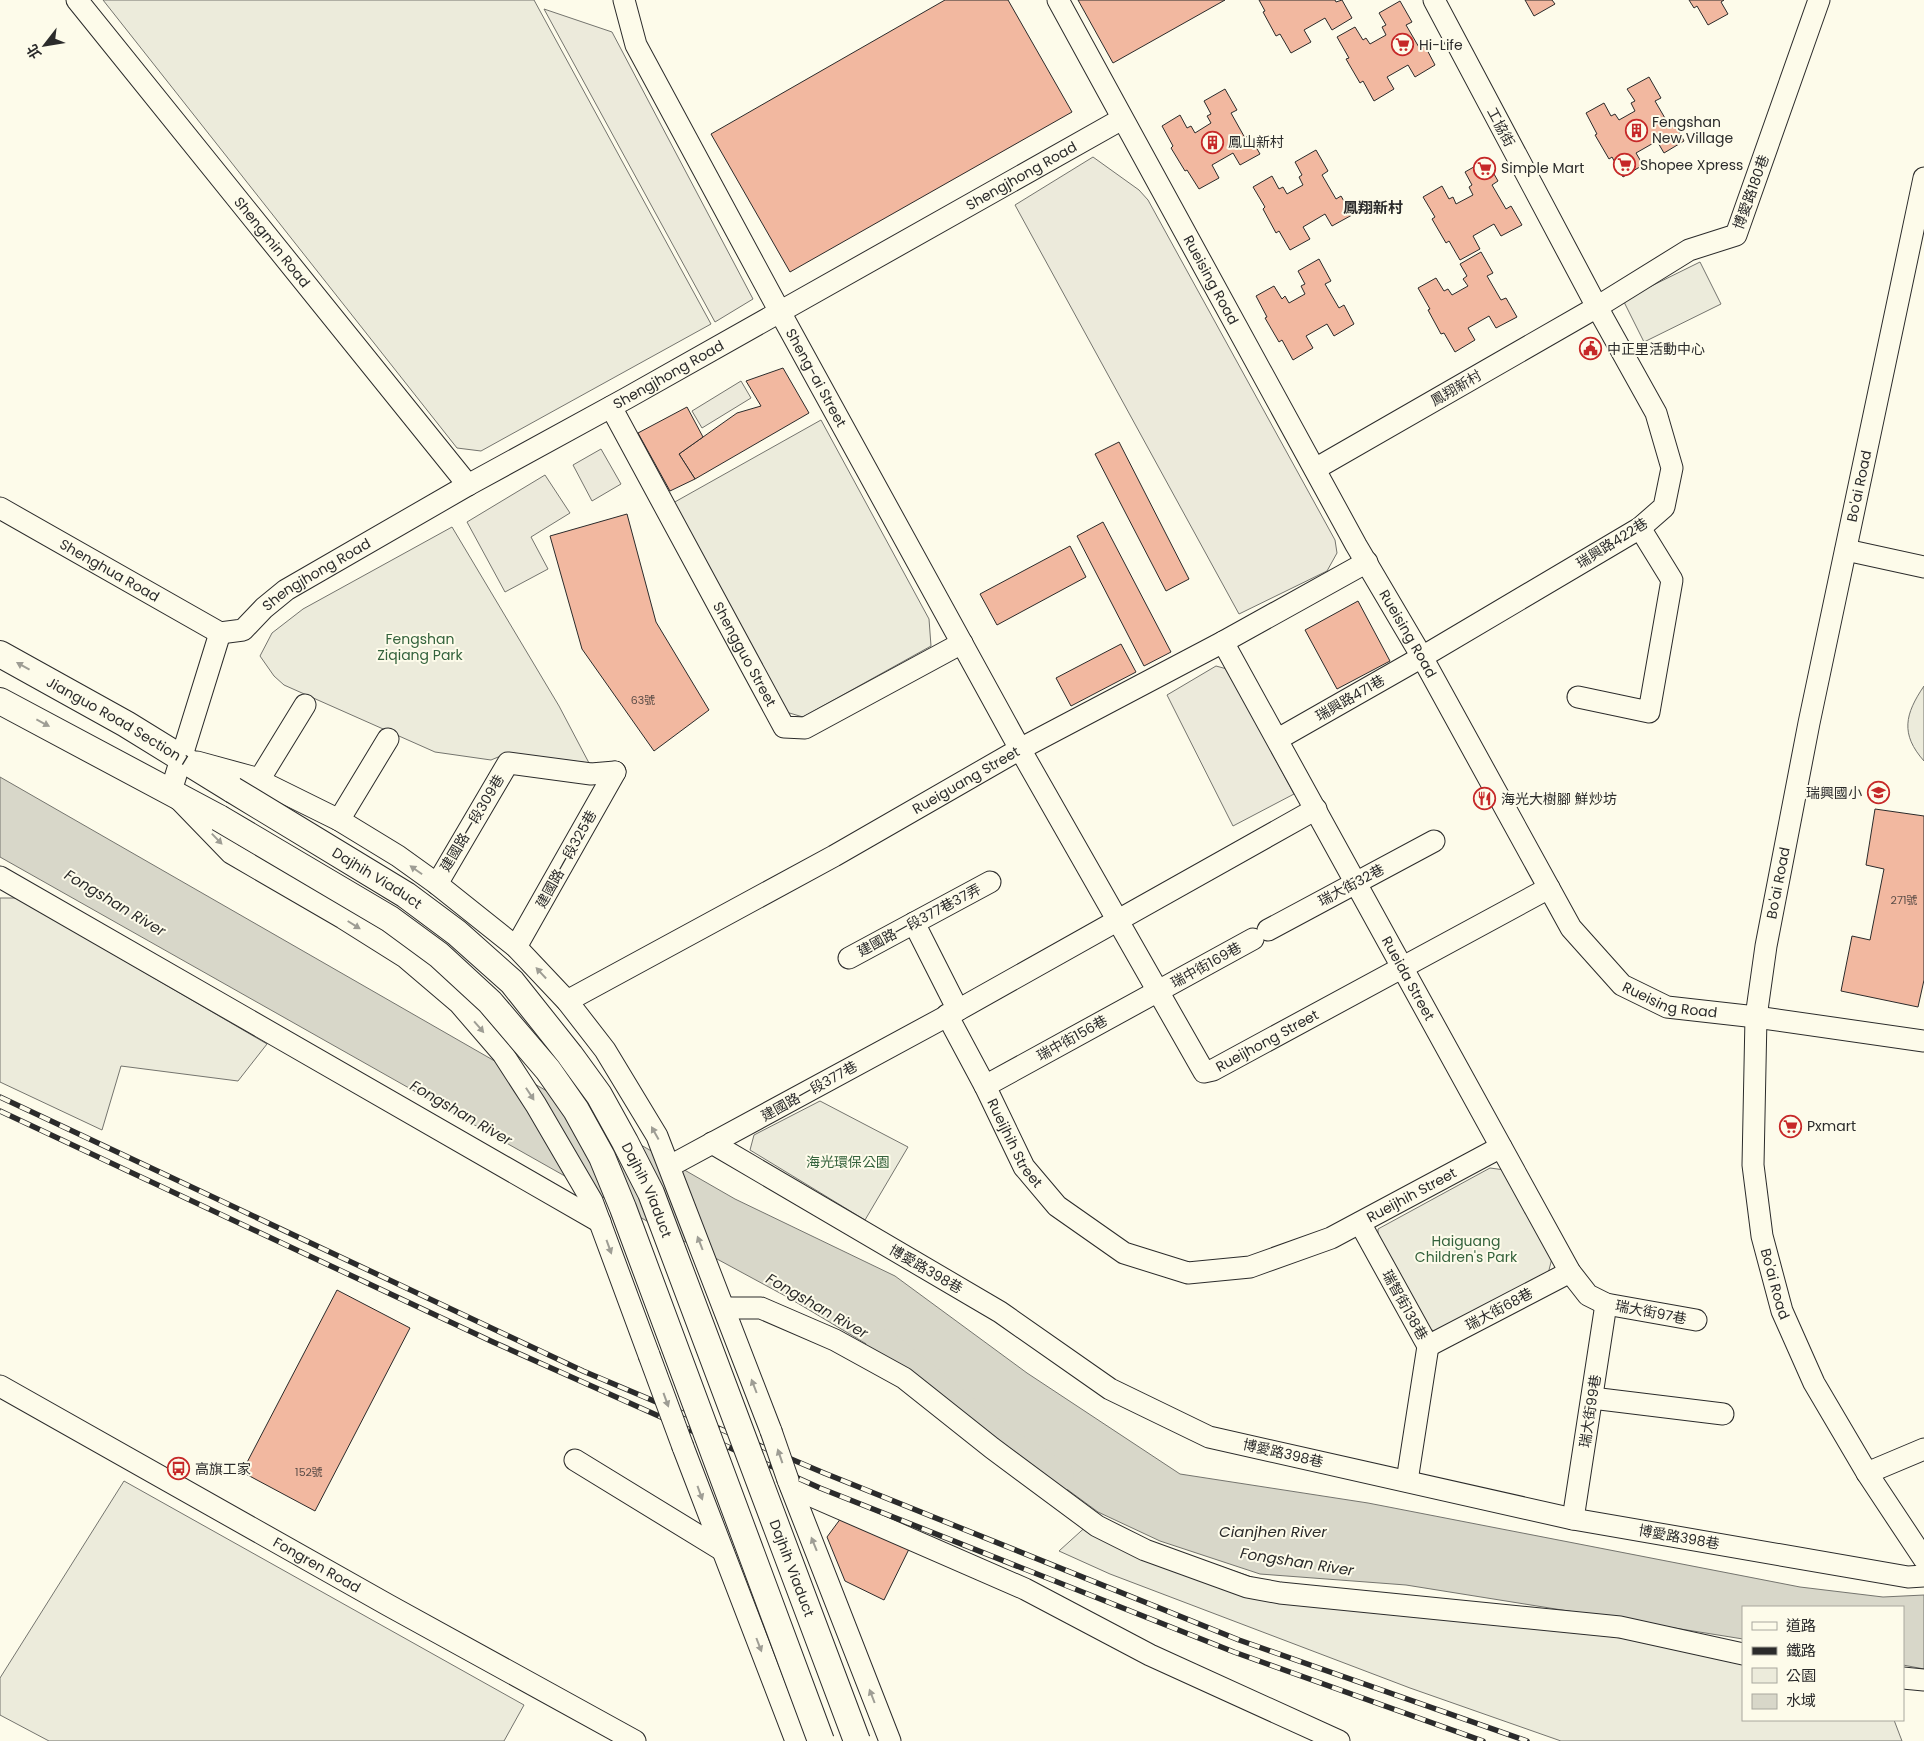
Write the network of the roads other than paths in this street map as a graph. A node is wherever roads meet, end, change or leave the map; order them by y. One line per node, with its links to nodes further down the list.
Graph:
1 (76, 0): 13 (street, Shengmin Road)
2 (624, 0): 10 (street, Sheng-ai Street)
3 (1058, 0): 6 (street, Rueising Road)
4 (1434, 0): 9 (street, 工協街)
5 (1819, 0): 9 (street, 博愛路180巷)
6 (1122, 119): 10 (street, Shengjhong Road); 12 (street, Rueising Road)
7 (1924, 178): 8 (street, Bo'ai Road)
8 (1917, 246): 16 (street, Bo'ai Road)
9 (1597, 307): 12 (street, 鳳翔新村); 15 (street, 瑞興路422巷)
10 (780, 312): 11 (street, Shengjhong Road); 21 (street, Sheng-ai Street)
11 (611, 407): 13 (street, Shengjhong Road); 21 (street, Shengguo Street)
12 (1315, 468): 17 (street, Rueising Road)
13 (468, 485): 19 (street, Shengjhong Road)
14 (0, 508): 19 (street, Shenghua Road)
15 (1640, 528): 23 (street, 瑞興路422巷); 24 (street)
16 (1846, 550): 18 (street); 52 (street, Bo'ai Road)
17 (1367, 562): 20 (street, Rueiguang Street); 23 (street, Rueising Road)
18 (1924, 567)
19 (220, 633): 30 (street)
20 (1223, 642): 28 (street, Rueida Street); 29 (street, Rueiguang Street)
21 (962, 643): 29 (street, Sheng-ai Street)
22 (0, 654): 30 (main road, Jianguo Road Section 1, one-way to 22)
23 (1422, 657): 28 (street, 瑞興路471巷); 42 (street, Rueising Road)
24 (1578, 697)
25 (0, 701): 34 (main road, one-way to 34)
26 (304, 705): 32 (street)
27 (388, 739): 36 (street)
28 (1278, 739): 35 (street, Rueida Street)
29 (1020, 750): 43 (street, Rueijhong Street); 50 (street, Rueiguang Street)
30 (180, 757): 32 (street); 33 (main road, Jianguo Road Section 1); 34 (street)
31 (615, 772): 41 (street, 建國路一段309巷); 46 (street, 建國路一段325巷)
32 (259, 780): 36 (street)
33 (233, 790): 84 (main road, Dajhih Viaduct, bridge)
34 (171, 791): 58 (street, one-way to 58); 83 (main road, Dajhih Viaduct, bridge)
35 (1316, 809): 40 (street, Rueida Street); 43 (street)
36 (339, 820): 41 (street, one-way to 36)
37 (1434, 841): 40 (street, 瑞大街32巷)
38 (0, 877): 58 (street)
39 (990, 882): 44 (street, 建國路一段377巷37弄)
40 (1357, 883): 45 (street, 瑞大街32巷); 48 (street, Rueida Street)
41 (436, 884): 46 (street)
42 (1550, 888): 48 (street, Rueijhong Street); 52 (street, Rueising Road)
43 (1118, 920): 49 (street, Rueijhong Street); 51 (street)
44 (914, 923): 47 (street, 建國路一段377巷37弄); 51 (street, Rueijhih Street)
45 (1261, 935): 49 (street, 瑞中街169巷)
46 (516, 947): 50 (street, one-way to 46)
47 (849, 958)
48 (1403, 968): 49 (street, Rueijhong Street); 56 (street, Rueida Street)
49 (1159, 991): 54 (street, 瑞中街156巷)
50 (567, 1001): 57 (street, one-way to 50)
51 (952, 1012): 54 (street, Rueijhih Street); 55 (street, 建國路一段377巷)
52 (1756, 1017): 53 (street, Rueising Road); 70 (street, Bo'ai Road)
53 (1924, 1041)
54 (986, 1086): 59 (street, Rueijhih Street)
55 (712, 1143): 57 (street, 建國路一段377巷); 71 (street, 博愛路398巷)
56 (1502, 1148): 59 (street, Rueijhih Street); 60 (street, Rueida Street)
57 (673, 1172): 61 (street, one-way to 57)
58 (600, 1222): 74 (street, one-way to 74, bridge)
59 (1360, 1223): 64 (street, 瑞智街138巷)
60 (1570, 1272): 62 (street, Rueida Street); 64 (street, 瑞大街68巷)
61 (720, 1298): 72 (street, one-way to 61, bridge); 77 (street)
62 (1606, 1304): 63 (street, 瑞大街97巷); 66 (street, 瑞大街99巷)
63 (1696, 1320)
64 (1428, 1346): 71 (street, 瑞智街138巷)
65 (0, 1386): 81 (street, Fongren Road)
66 (1592, 1398): 67 (street); 73 (street, 瑞大街99巷)
67 (1723, 1414)
68 (1924, 1449): 70 (street)
69 (575, 1460): 74 (street)
70 (1866, 1473): 75 (street, Bo'ai Road)
71 (1406, 1481): 73 (street, 博愛路398巷)
72 (790, 1483): 80 (street); 85 (street, one-way to 72)
73 (1573, 1519): 76 (street, 博愛路398巷)
74 (722, 1550): 82 (street, one-way to 82)
75 (1924, 1559)
76 (1924, 1576)
77 (1742, 1654)
78 (1904, 1678): 79 (street)
79 (1924, 1680)
80 (1294, 1732): 86 (street)
81 (635, 1741)
82 (796, 1741)
83 (822, 1741)
84 (857, 1741)
85 (890, 1741)
86 (1339, 1741)

